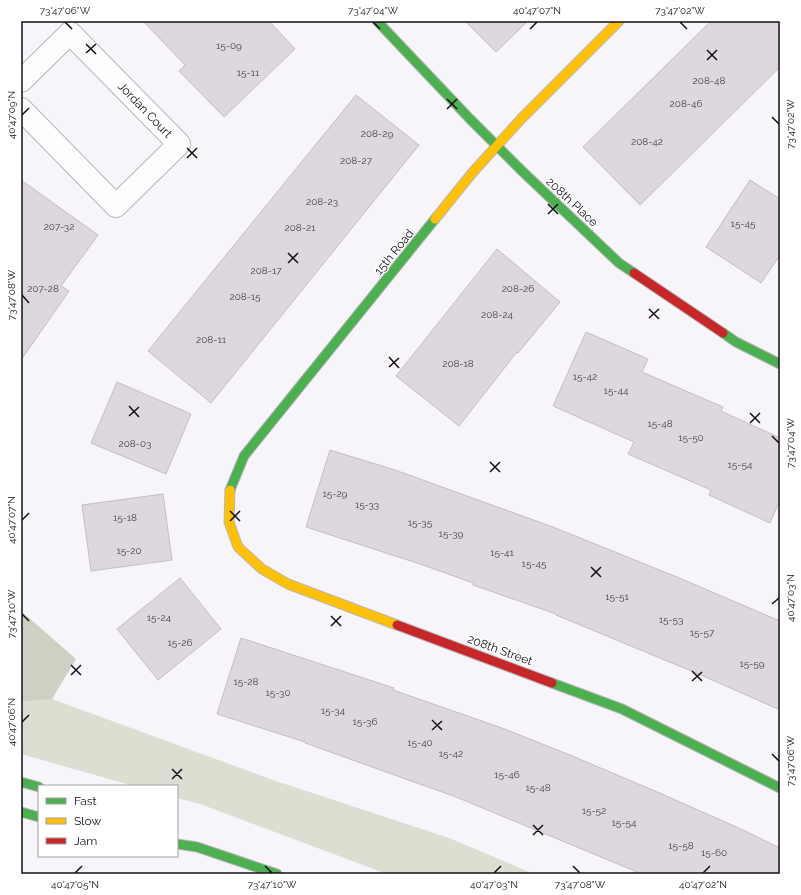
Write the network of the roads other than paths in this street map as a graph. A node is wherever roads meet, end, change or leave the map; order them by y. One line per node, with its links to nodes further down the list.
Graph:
1 (377, 21): 5 (main road, 208th Place)
2 (618, 21): 5 (main road, 15th Road)
3 (21, 81): 4 (street, Jordan Court)
4 (21, 109)
5 (497, 145): 6 (main road, 208th Place); 7 (main road, 15th Road)
6 (780, 364)
7 (229, 522): 10 (main road, 208th Street)
8 (21, 782): 9 (main road)
9 (38, 788)
10 (780, 788)
11 (21, 812): 12 (main road)
12 (38, 817)
13 (178, 838): 15 (main road)
14 (178, 844): 15 (main road)
15 (197, 847): 16 (main road)
16 (277, 874)

